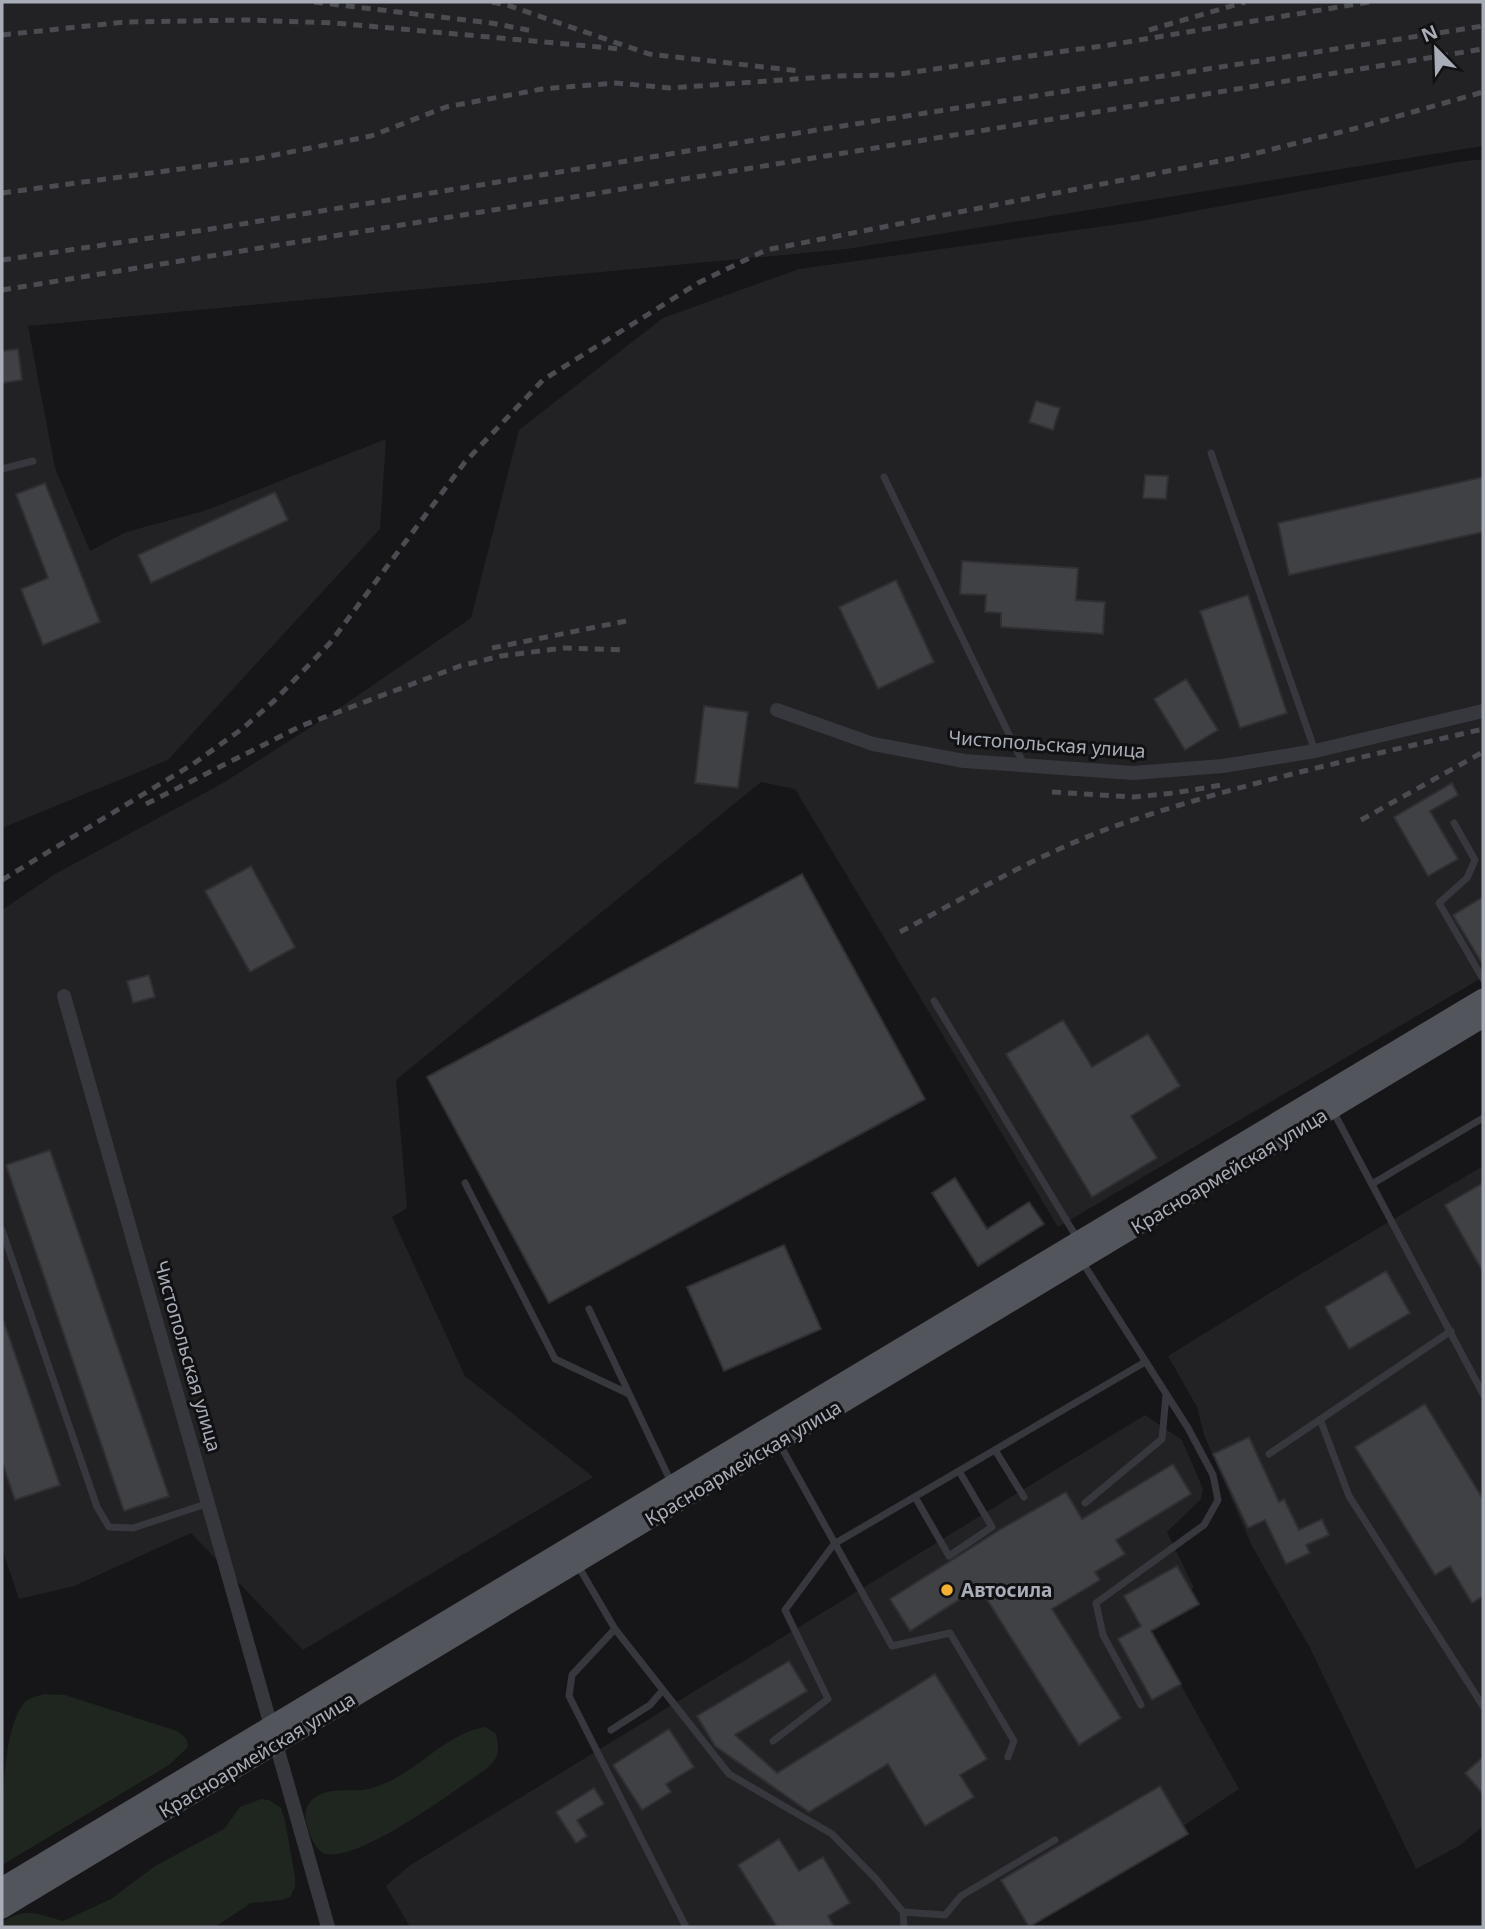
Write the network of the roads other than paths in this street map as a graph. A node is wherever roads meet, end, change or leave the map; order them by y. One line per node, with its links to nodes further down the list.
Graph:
1 (1211, 453): 7 (lane)
2 (33, 461): 3 (lane)
3 (2, 469)
4 (884, 477): 8 (lane)
5 (777, 710): 8 (street, Чистопольская улица)
6 (1483, 711): 7 (street, Чистопольская улица)
7 (1315, 751): 8 (street, Чистопольская улица)
8 (1025, 765)
9 (1454, 823): 10 (lane)
10 (1483, 979)
11 (64, 996): 35 (street, Чистопольская улица)
12 (1483, 999): 15 (main road, Красноармейская улица)
13 (934, 1001): 20 (lane)
14 (1483, 1017): 15 (main road, Красноармейская улица)
15 (1328, 1102): 18 (lane); 20 (main road, Красноармейская улица)
16 (1483, 1118): 18 (lane)
17 (465, 1183): 24 (lane)
18 (1372, 1184): 22 (lane)
19 (2, 1230): 35 (lane)
20 (1080, 1251): 23 (lane); 28 (main road, Красноармейская улица); 32 (main road, Красноармейская улица)
21 (589, 1309): 24 (lane)
22 (1451, 1331): 26 (lane); 27 (lane)
23 (1145, 1362): 25 (lane); 29 (lane)
24 (629, 1394): 32 (lane)
25 (1166, 1394): 36 (lane); 41 (lane)
26 (1483, 1394)
27 (1320, 1419): 30 (lane); 42 (lane)
28 (778, 1442): 37 (lane); 38 (main road, Красноармейская улица)
29 (995, 1450): 31 (lane); 34 (lane)
30 (1269, 1454)
31 (959, 1471): 33 (lane); 33 (lane)
32 (673, 1485): 44 (main road, Красноармейская улица)
33 (915, 1497): 37 (lane)
34 (1024, 1497)
35 (210, 1503): 44 (street, Чистопольская улица)
36 (1085, 1503)
37 (834, 1545): 45 (lane); 46 (lane)
38 (577, 1563): 39 (lane); 44 (main road, Красноармейская улица)
39 (615, 1629): 40 (lane); 52 (lane)
40 (663, 1691): 43 (lane); 50 (lane)
41 (1141, 1705)
42 (1483, 1706)
43 (611, 1730)
44 (273, 1736): 48 (main road, Красноармейская улица); 49 (main road, Красноармейская улица); 51 (street, Чистопольская улица)
45 (774, 1741)
46 (1008, 1758)
47 (1055, 1840): 50 (lane)
48 (2, 1888)
49 (2, 1908)
50 (903, 1912): 53 (lane)
51 (328, 1927)
52 (686, 1927)
53 (904, 1927)

